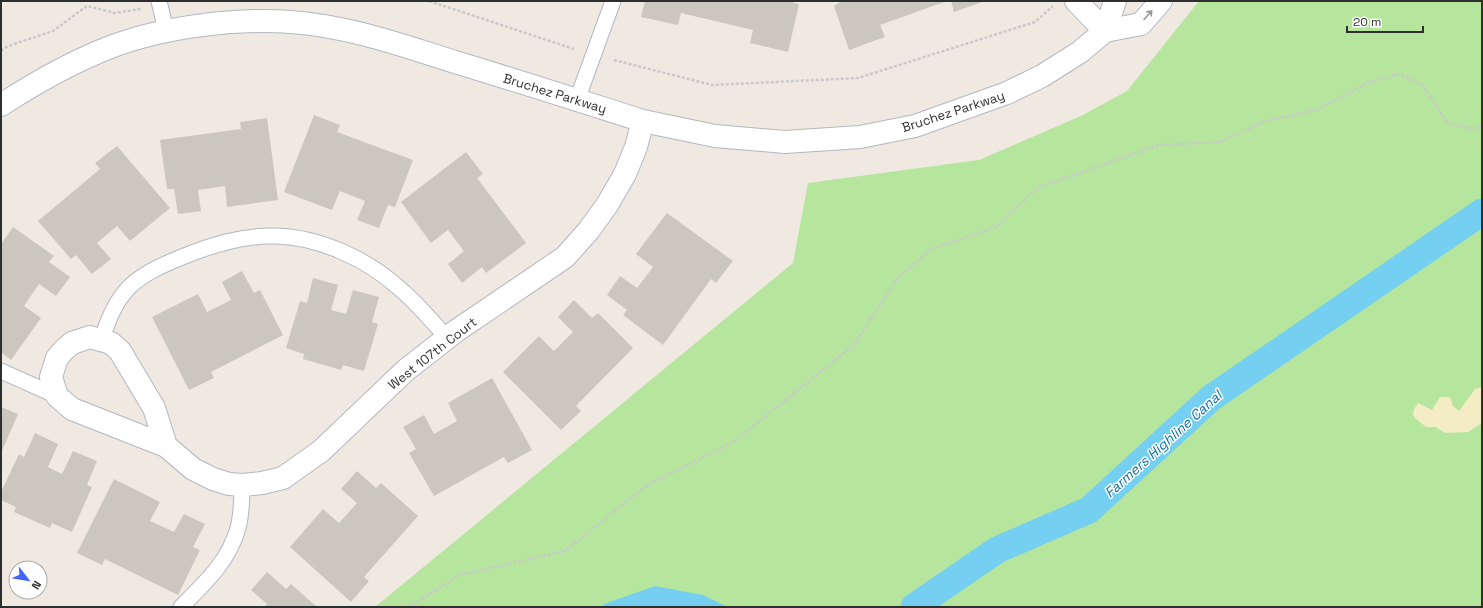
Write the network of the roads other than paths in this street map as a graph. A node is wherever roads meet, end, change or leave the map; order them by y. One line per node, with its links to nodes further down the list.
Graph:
1 (614, 1): 8 (lane)
2 (1076, 1): 7 (street)
3 (1115, 1): 7 (street)
4 (1161, 1): 7 (street, Bruchez Parkway, one-way to 4)
5 (160, 3): 6 (lane)
6 (166, 31): 8 (street, Bruchez Parkway); 9 (street, Bruchez Parkway)
7 (1105, 31): 10 (street, Bruchez Parkway)
8 (577, 100): 10 (street, Bruchez Parkway)
9 (1, 105)
10 (643, 120): 11 (street, West 107th Court)
11 (447, 338): 12 (lane); 16 (street, West 107th Court)
12 (102, 339): 14 (street, West 107th Court); 15 (street)
13 (1, 371): 14 (lane)
14 (58, 396): 15 (street, West 107th Court)
15 (166, 446): 16 (street, West 107th Court)
16 (243, 485): 17 (lane)
17 (181, 607)

